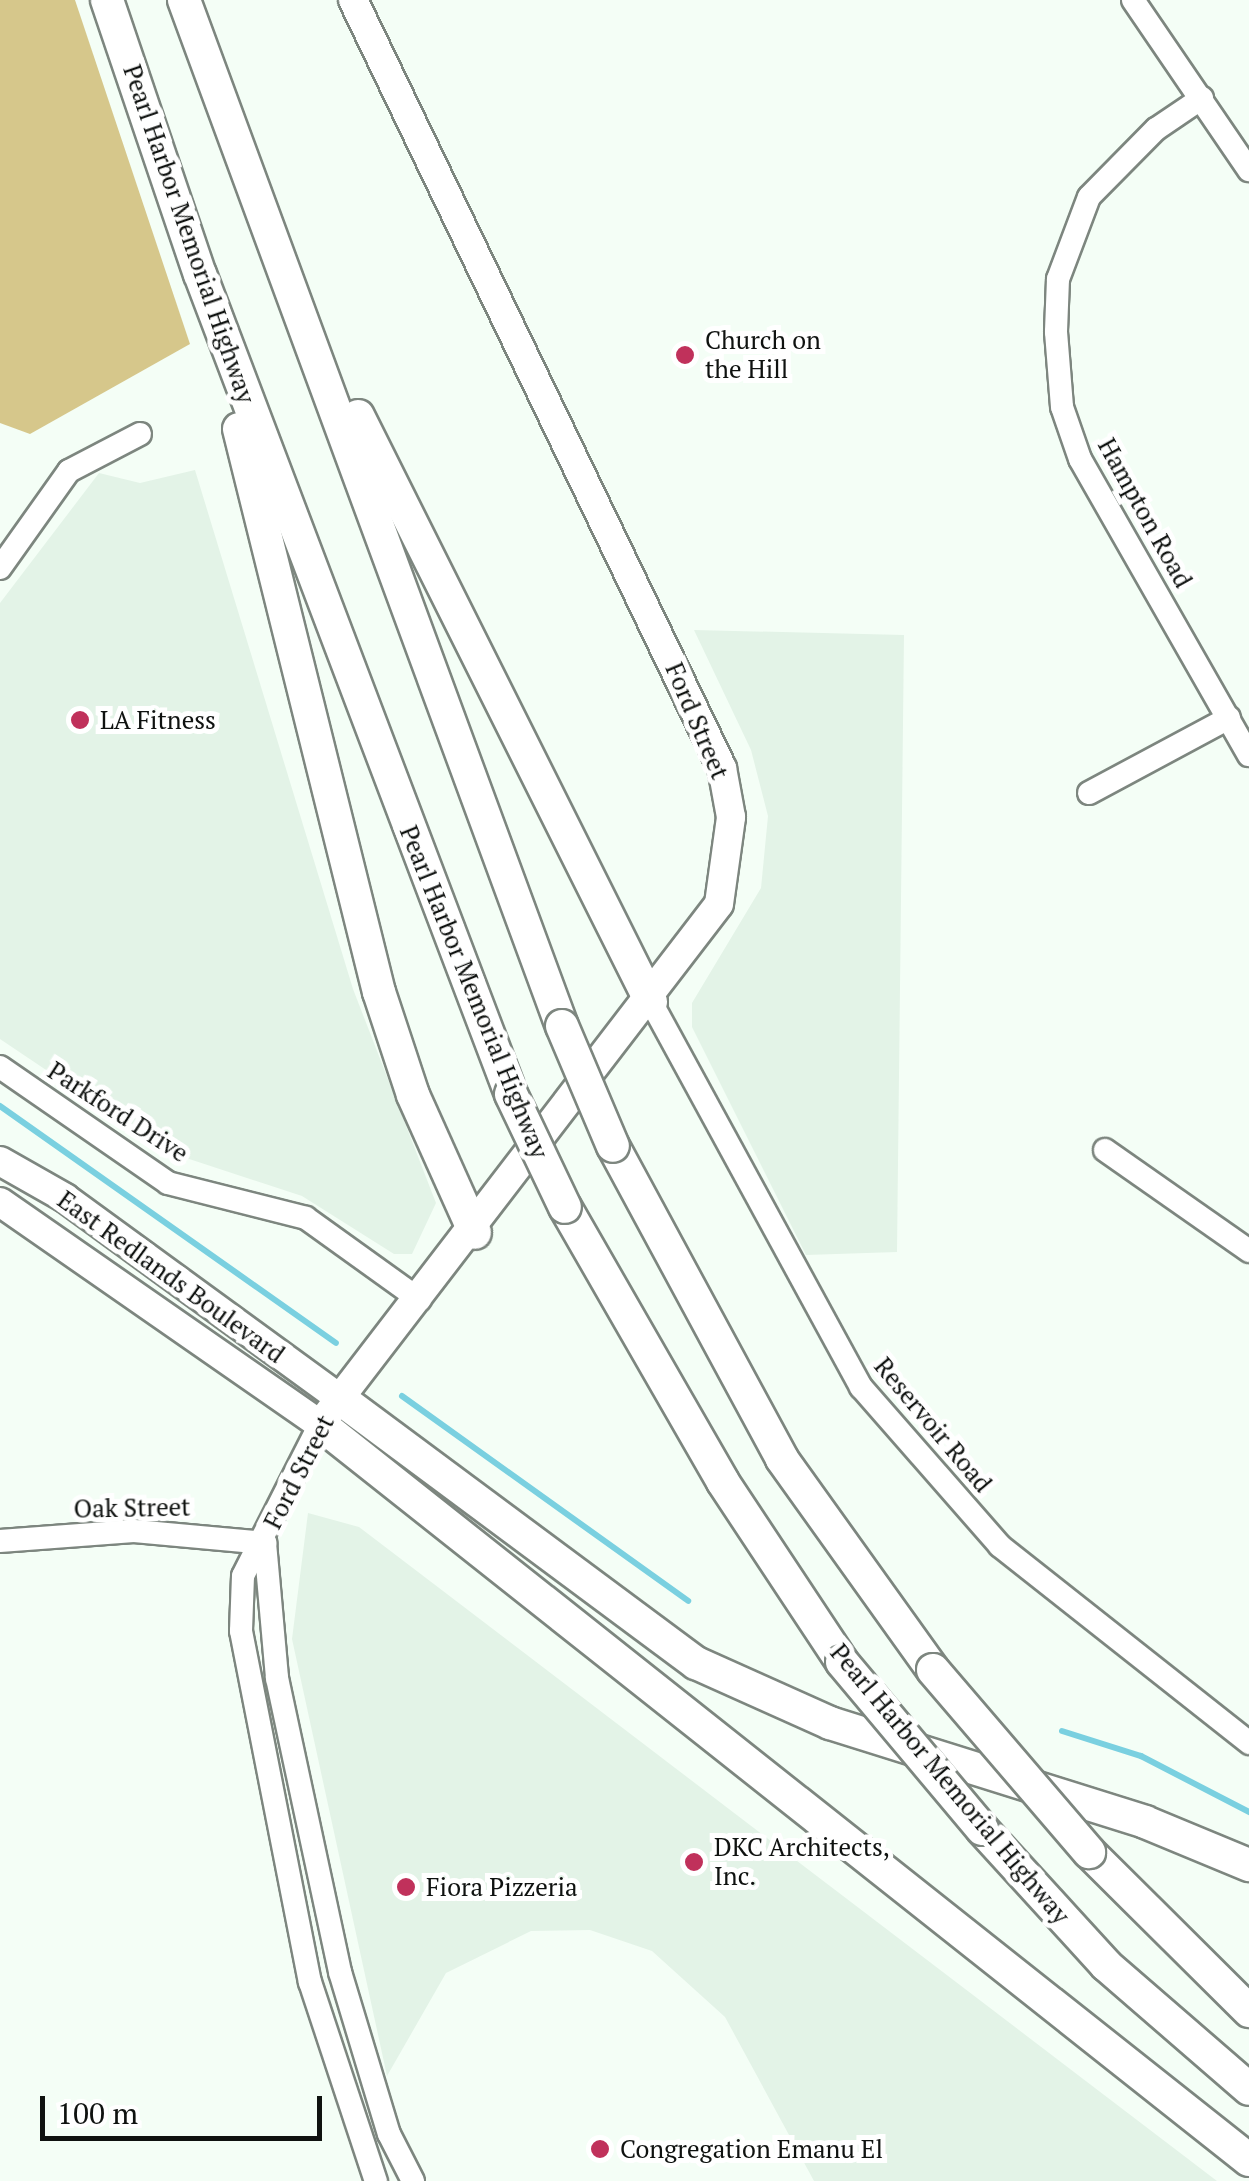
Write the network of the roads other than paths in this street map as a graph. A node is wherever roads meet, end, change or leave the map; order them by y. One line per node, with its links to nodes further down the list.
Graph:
1 (106, 0): 8 (highway, Pearl Harbor Memorial Highway)
2 (184, 0): 7 (highway)
3 (352, 0): 14 (main road, Ford Street)
4 (1133, 0): 5 (street)
5 (1202, 98): 6 (street); 11 (street, Hampton Road)
6 (1249, 170)
7 (276, 247): 14 (highway); 29 (highway, bridge)
8 (200, 274): 19 (highway); 30 (highway, Pearl Harbor Memorial Highway, bridge)
9 (140, 434): 10 (street)
10 (0, 568)
11 (1229, 718): 12 (street, Hampton Road); 13 (street)
12 (1249, 755)
13 (1088, 793)
14 (650, 1002): 19 (main road, Ford Street); 25 (street, Reservoir Road)
15 (0, 1067): 21 (street, Parkford Drive)
16 (1106, 1150): 20 (street)
17 (0, 1161): 22 (main road, East Redlands Boulevard)
18 (0, 1202): 22 (main road, East Redlands Boulevard)
19 (476, 1232): 21 (main road, Ford Street)
20 (1249, 1251)
21 (420, 1300): 22 (main road, Ford Street)
22 (329, 1411): 24 (street, Ford Street); 26 (highway); 31 (highway)
23 (0, 1541): 24 (street, Oak Street)
24 (265, 1543): 27 (street, Ford Street); 28 (street, Ford Street)
25 (1249, 1743)
26 (1249, 1865)
27 (290, 1878): 28 (street); 32 (street, Ford Street)
28 (340, 1972): 33 (street, Ford Street)
29 (1249, 2011)
30 (1249, 2090)
31 (1249, 2160)
32 (376, 2181)
33 (413, 2181)

